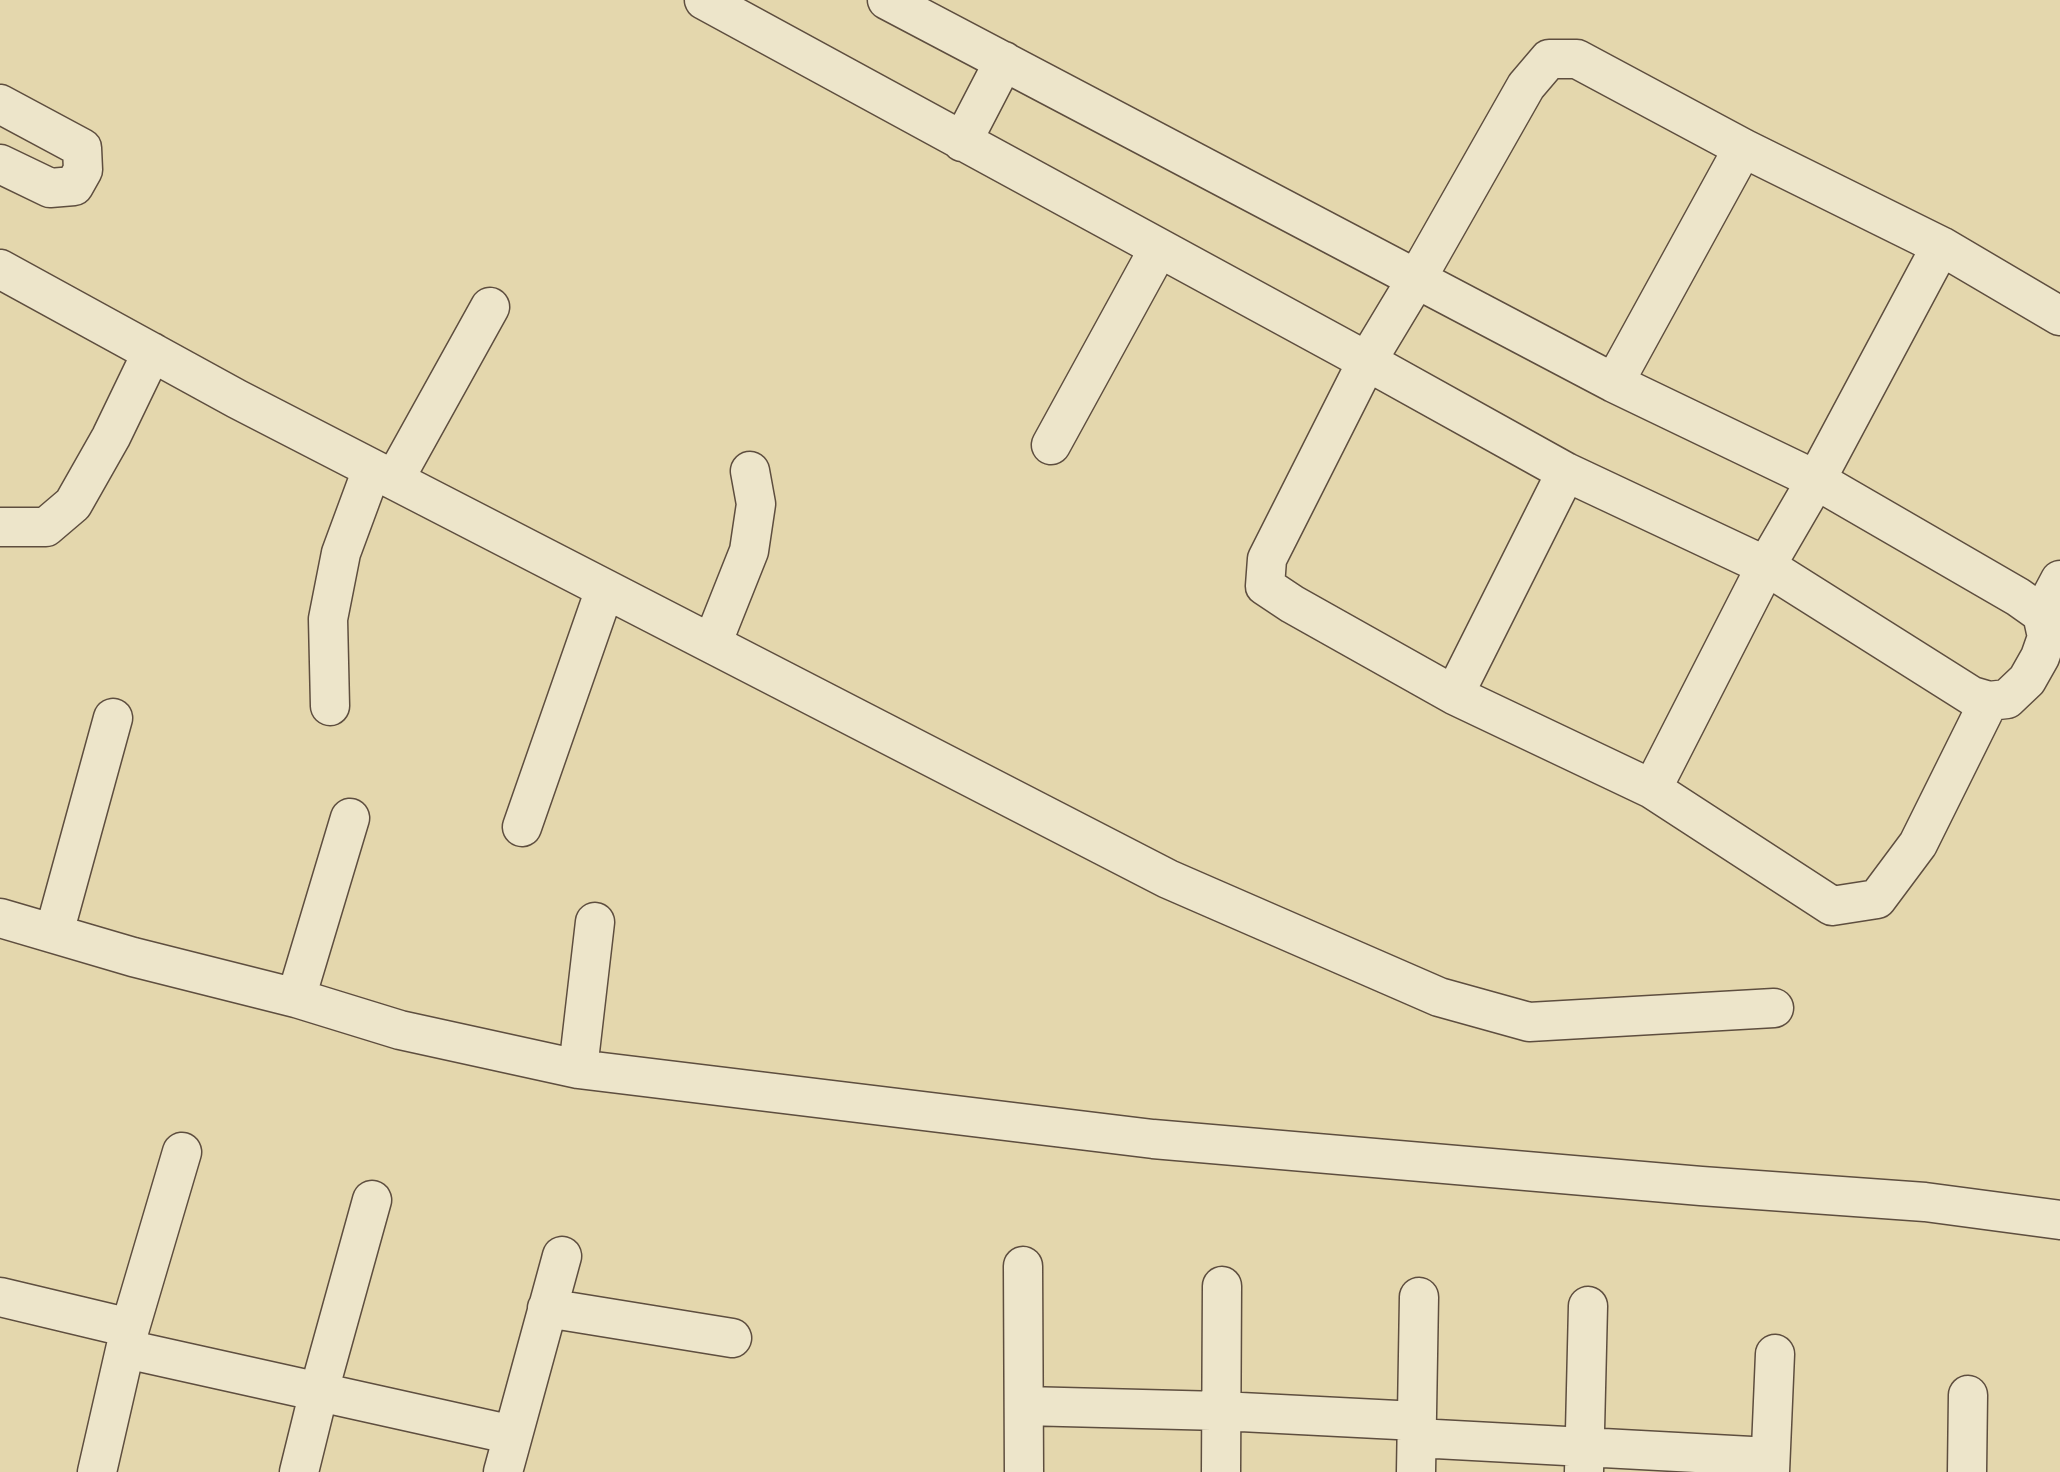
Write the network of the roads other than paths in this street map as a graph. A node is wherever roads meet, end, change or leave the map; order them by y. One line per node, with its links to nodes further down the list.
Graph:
1 (704, 0): 5 (street)
2 (887, 0): 3 (street)
3 (1004, 61): 5 (street); 11 (street)
4 (0, 104): 7 (street)
5 (962, 142): 9 (street)
6 (1743, 148): 8 (street); 11 (street); 16 (street)
7 (0, 163)
8 (1941, 246): 13 (street); 21 (street)
9 (1159, 248): 15 (street); 17 (street)
10 (0, 269): 14 (street)
11 (1418, 278): 15 (street); 16 (street)
12 (490, 307): 20 (street)
13 (2060, 316)
14 (152, 352): 20 (street); 22 (street)
15 (1367, 361): 19 (street); 28 (street)
16 (1614, 383): 21 (street)
17 (1051, 445)
18 (750, 471): 27 (street)
19 (1566, 472): 23 (street); 28 (street)
20 (383, 474): 25 (street); 30 (street)
21 (1816, 480): 23 (street); 26 (street)
22 (0, 527)
23 (1766, 566): 29 (street); 32 (street)
24 (2060, 580): 26 (street)
25 (605, 589): 27 (street); 34 (street)
26 (2042, 614): 29 (street)
27 (712, 644): 39 (street)
28 (1454, 695): 32 (street)
29 (1989, 701): 32 (street)
30 (330, 706)
31 (113, 718): 37 (street)
32 (1651, 789)
33 (350, 818): 38 (street)
34 (522, 827)
35 (0, 918): 37 (street)
36 (595, 922): 40 (street)
37 (54, 933): 38 (street)
38 (296, 998): 40 (street)
39 (1774, 1008)
40 (578, 1069): 43 (street)
41 (181, 1152): 51 (street)
42 (372, 1200): 54 (street)
43 (2060, 1220)
44 (562, 1256): 50 (street)
45 (1023, 1266): 56 (street)
46 (1222, 1286): 57 (street)
47 (0, 1297): 51 (street)
48 (1419, 1297): 59 (street)
49 (1588, 1306): 60 (street)
50 (547, 1308): 52 (street); 58 (street)
51 (128, 1338): 54 (street); 62 (street)
52 (732, 1338)
53 (1776, 1354): 61 (street)
54 (319, 1391): 58 (street); 63 (street)
55 (1968, 1395): 67 (street)
56 (1024, 1406): 57 (street); 65 (street)
57 (1221, 1411): 59 (street); 66 (street)
58 (513, 1435): 64 (street)
59 (1417, 1443): 60 (street)
60 (1584, 1459): 61 (street)
61 (1770, 1464)
62 (97, 1472)
63 (299, 1472)
64 (503, 1472)
65 (1024, 1472)
66 (1221, 1472)
67 (1967, 1472)

